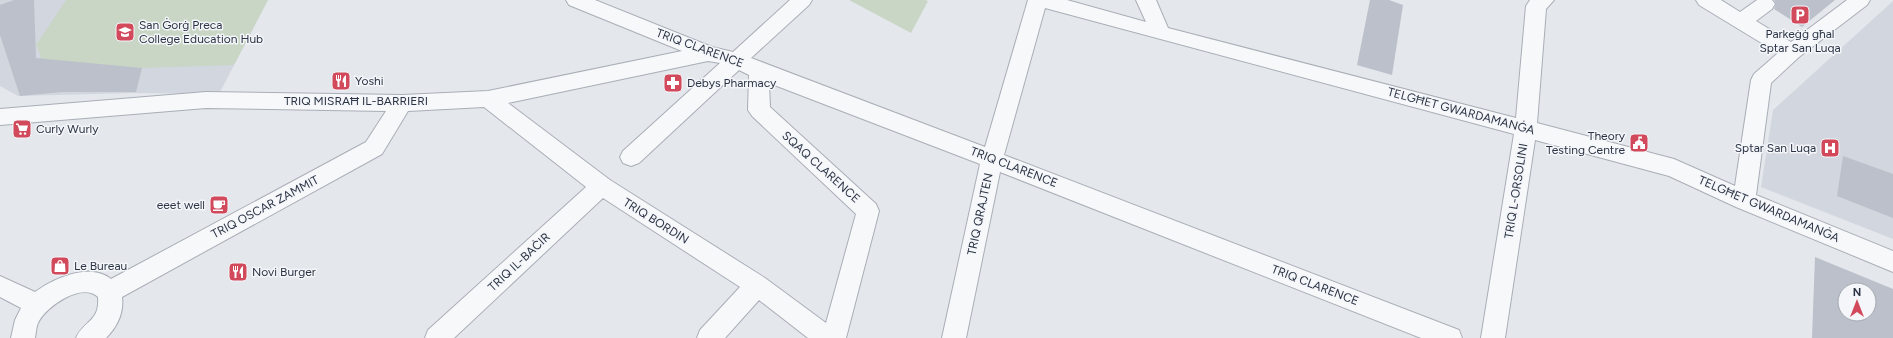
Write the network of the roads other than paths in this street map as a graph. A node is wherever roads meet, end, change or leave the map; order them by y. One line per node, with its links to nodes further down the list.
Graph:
1 (576, 0): 13 (street, TRIQ CLARENCE)
2 (802, 0): 14 (street)
3 (1038, 0): 21 (street, TRIQ QRAJTEN)
4 (1042, 0): 11 (street, TELGĦET GWARDAMANĠA)
5 (1146, 0): 11 (street)
6 (1544, 0): 19 (street, TRIQ L-ORSOLINI)
7 (1706, 0): 10 (street)
8 (1860, 0): 12 (street)
9 (1766, 4): 10 (street)
10 (1741, 21): 12 (street)
11 (1161, 33): 19 (street, TELGĦET GWARDAMANĠA)
12 (1792, 52): 23 (street)
13 (708, 53): 14 (street, TRIQ CLARENCE); 16 (street, TRIQ MISRAĦ IL-BARRIERI)
14 (736, 60): 15 (street, TRIQ CLARENCE); 20 (street)
15 (759, 71): 21 (street, TRIQ CLARENCE); 34 (street, SQAQ CLARENCE)
16 (488, 99): 17 (street, TRIQ MISRAĦ IL-BARRIERI); 22 (street, TRIQ BORDIN)
17 (402, 103): 18 (street, TRIQ MISRAĦ IL-BARRIERI); 27 (street, TRIQ OSCAR ZAMMIT)
18 (0, 117)
19 (1526, 128): 23 (street, TELGĦET GWARDAMANĠA); 37 (street, TRIQ L-ORSOLINI)
20 (631, 157)
21 (992, 159): 35 (street, TRIQ QRAJTEN); 36 (street, TRIQ CLARENCE)
22 (602, 186): 25 (street, TRIQ BORDIN); 31 (street, TRIQ IL-BAĊIR)
23 (1744, 200): 24 (street, TELGĦET GWARDAMANĠA)
24 (1893, 262)
25 (757, 285): 32 (street); 33 (street, TRIQ BORDIN)
26 (0, 286): 28 (street)
27 (109, 292): 28 (street); 29 (street)
28 (37, 304): 30 (street)
29 (96, 336)
30 (23, 338)
31 (437, 338)
32 (709, 338)
33 (827, 338)
34 (834, 338)
35 (954, 338)
36 (1450, 338)
37 (1493, 338)

